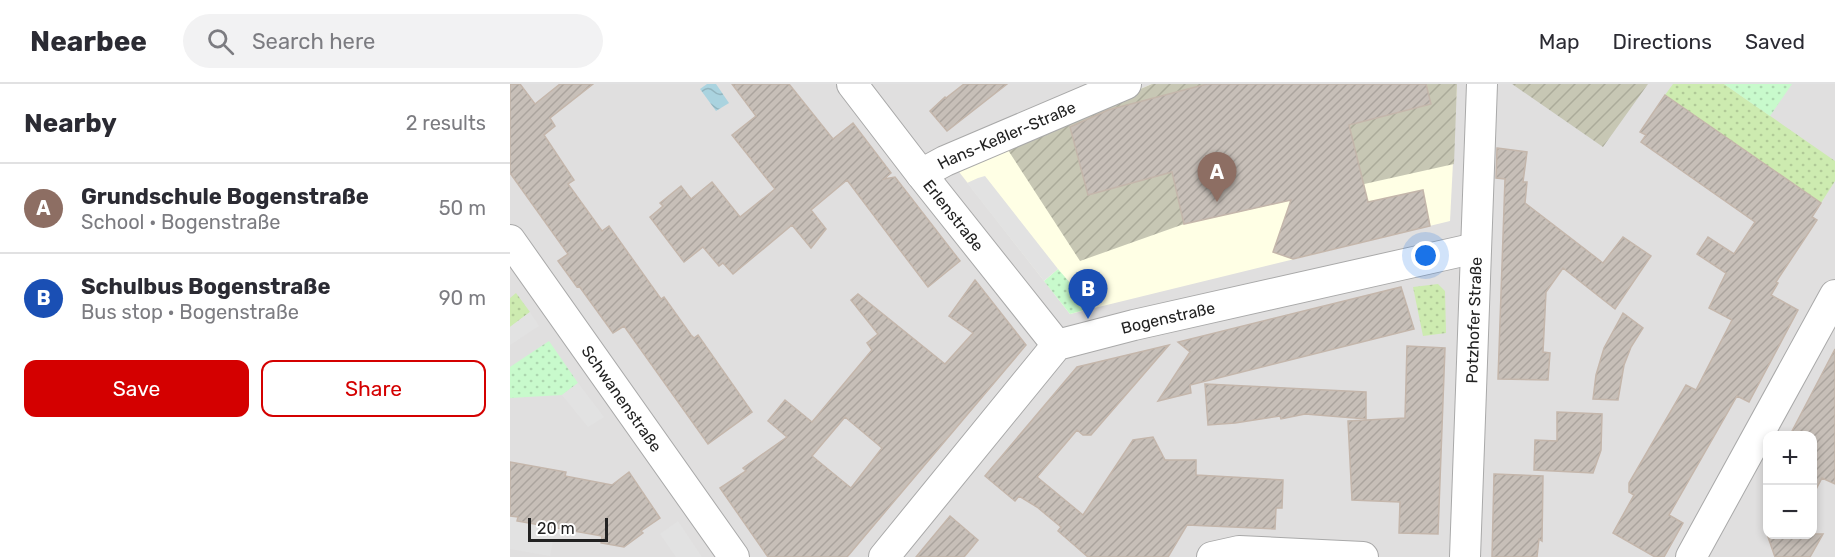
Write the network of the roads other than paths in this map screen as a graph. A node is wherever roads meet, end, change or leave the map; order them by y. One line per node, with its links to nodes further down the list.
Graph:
1 (852, 84): 4 (street, Erlenstraße)
2 (1126, 84): 4 (street, Hans-Keßler-Straße)
3 (1482, 84): 6 (street, Potzhofer Straße)
4 (921, 174): 8 (street, Erlenstraße)
5 (510, 240): 9 (street, Schwanenstraße)
6 (1476, 248): 8 (street, Bogenstraße); 13 (street, Potzhofer Straße)
7 (1832, 307): 14 (street)
8 (1057, 345): 10 (street)
9 (734, 557)
10 (884, 557)
11 (1212, 557): 12 (street)
12 (1364, 557)
13 (1465, 557)
14 (1691, 557)

